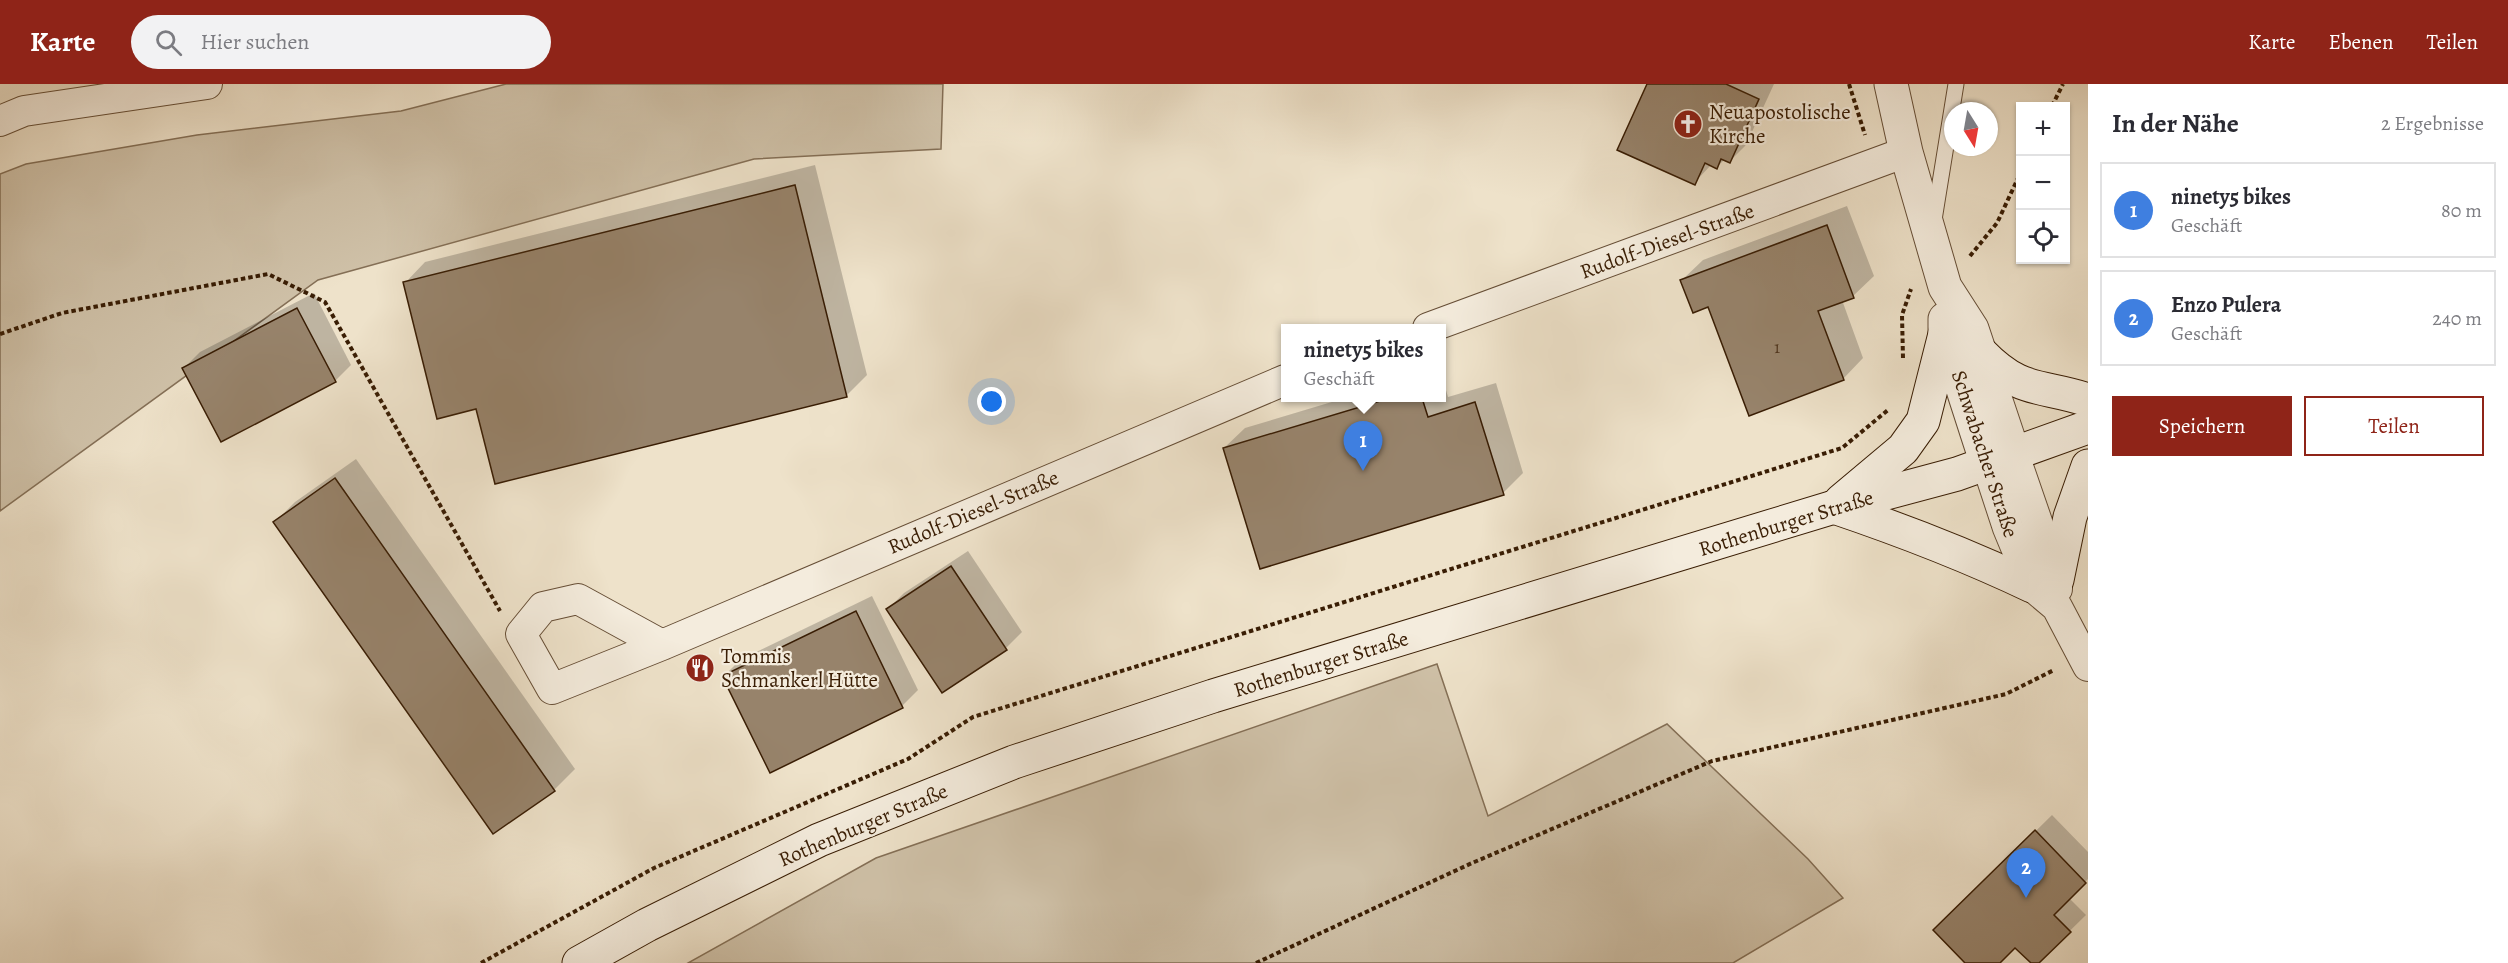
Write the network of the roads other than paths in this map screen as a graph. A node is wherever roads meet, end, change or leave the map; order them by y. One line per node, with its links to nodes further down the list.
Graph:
1 (207, 84): 4 (street)
2 (1891, 84): 5 (main road, Schwabacher Straße)
3 (1956, 84): 6 (lane)
4 (0, 121)
5 (1906, 152): 6 (main road, Schwabacher Straße); 8 (street, Rudolf-Diesel-Straße)
6 (1931, 242): 7 (main road, Schwabacher Straße)
7 (1945, 287): 9 (main road, Schwabacher Straße); 10 (main road, Schwabacher Straße)
8 (1439, 324)
9 (1945, 334): 14 (main road, Schwabacher Straße); 16 (main road)
10 (1981, 354): 12 (main road); 14 (main road, Schwabacher Straße)
11 (1281, 383): 18 (street, Rudolf-Diesel-Straße)
12 (2088, 400)
13 (2088, 427): 14 (main road, Rothenburger Straße)
14 (2000, 460): 16 (main road, Rothenburger Straße); 17 (street, Schwabacher Straße)
15 (2088, 466): 17 (main road)
16 (1834, 507): 17 (main road); 20 (main road, Rothenburger Straße)
17 (2048, 591): 19 (street, Schwabacher Straße)
18 (662, 645): 18 (street, Rudolf-Diesel-Straße)
19 (2085, 661)
20 (579, 963)

